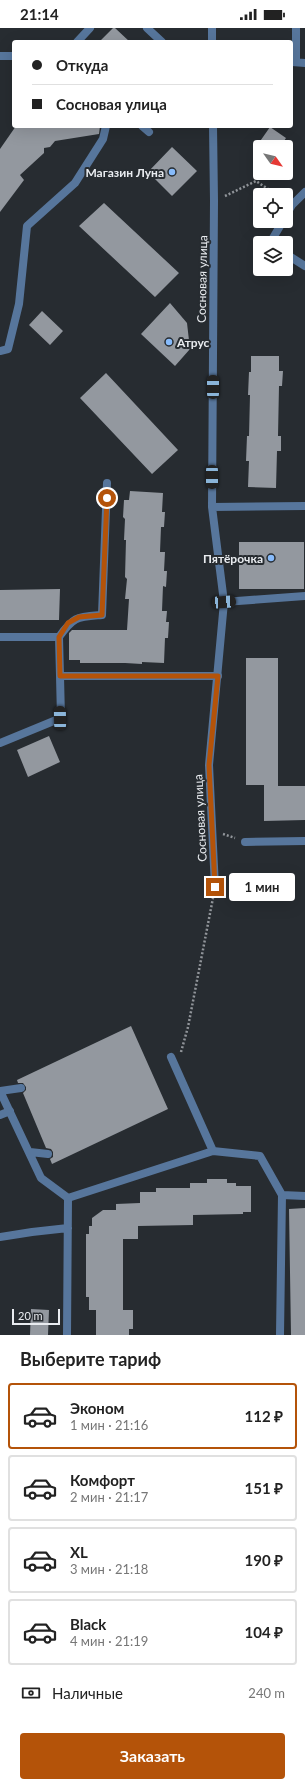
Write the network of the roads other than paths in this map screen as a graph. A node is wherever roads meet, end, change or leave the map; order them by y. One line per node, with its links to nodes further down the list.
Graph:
1 (90, 28): 5 (street)
2 (147, 28): 6 (street)
3 (212, 28): 7 (street)
4 (296, 28): 10 (street)
5 (79, 40)
6 (160, 40)
7 (212, 40)
8 (0, 56): 9 (street)
9 (12, 56)
10 (294, 62): 11 (street)
11 (305, 63)
12 (106, 128): 20 (street)
13 (144, 128): 15 (street)
14 (213, 128): 23 (street, Сосновая улица)
15 (149, 132)
16 (305, 192): 17 (street)
17 (293, 204)
18 (293, 258): 19 (street)
19 (305, 266)
20 (0, 351)
21 (107, 483): 27 (street)
22 (305, 506): 23 (street)
23 (212, 507): 25 (street, Сосновая улица)
24 (305, 596): 25 (street)
25 (224, 602): 29 (street, Сосновая улица)
26 (0, 637): 27 (street)
27 (59, 637): 28 (street)
28 (60, 676): 29 (street); 30 (street)
29 (218, 676): 33 (street, Сосновая улица)
30 (0, 743)
31 (305, 841): 32 (street)
32 (245, 842)
33 (215, 887)
34 (171, 1057): 38 (street)
35 (21, 1088): 36 (street)
36 (10, 1111): 37 (street); 39 (street)
37 (0, 1115)
38 (214, 1151): 41 (street); 43 (street)
39 (30, 1152): 40 (street); 43 (street)
40 (48, 1154)
41 (282, 1195): 42 (street); 47 (street)
42 (305, 1196)
43 (68, 1198): 44 (street)
44 (68, 1228): 45 (street); 46 (street)
45 (0, 1237)
46 (67, 1335)
47 (280, 1335)

